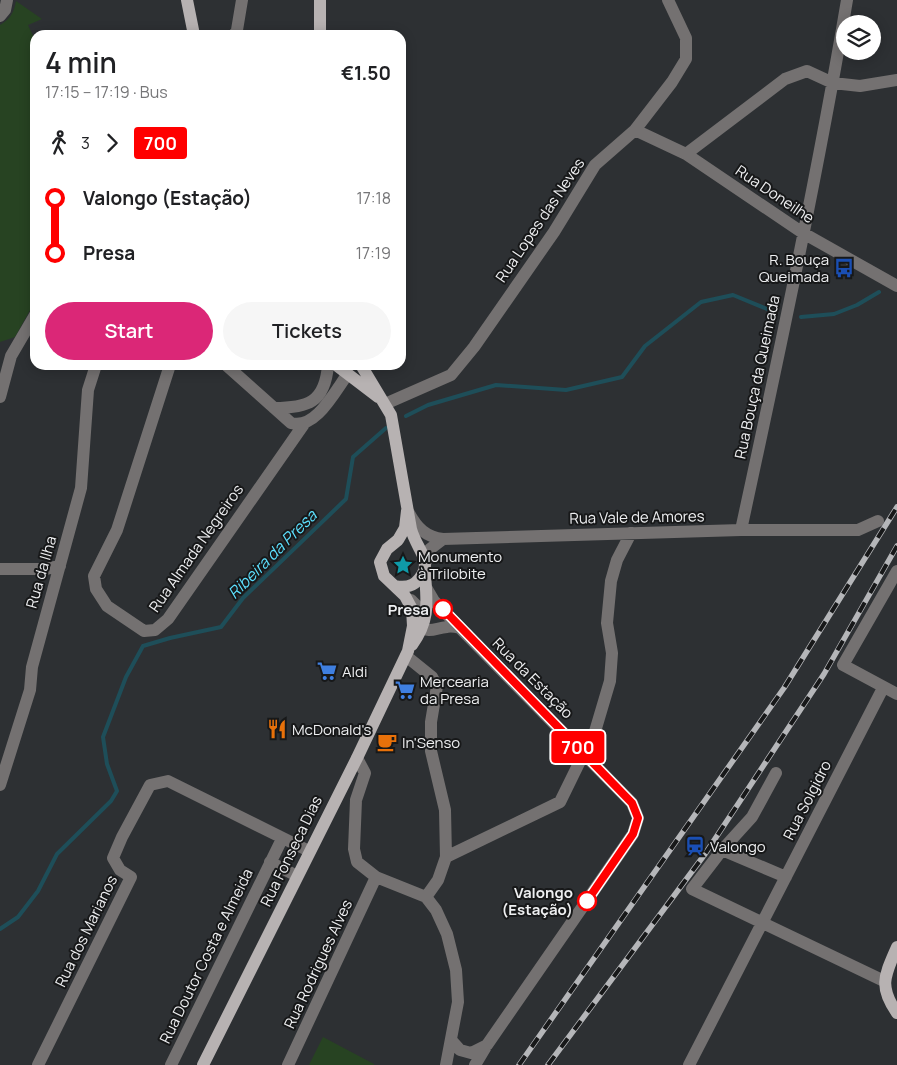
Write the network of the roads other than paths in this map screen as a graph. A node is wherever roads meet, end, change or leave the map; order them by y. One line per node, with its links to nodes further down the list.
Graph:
1 (7, 0): 7 (street)
2 (186, 0): 8 (main road)
3 (242, 0): 9 (street)
4 (320, 0): 10 (main road)
5 (668, 0): 13 (street, Rua Lopes das Neves)
6 (847, 0): 12 (street, Rua Bouça da Queimada)
7 (0, 16)
8 (193, 30)
9 (237, 30)
10 (320, 30)
11 (897, 80): 12 (street)
12 (833, 83): 14 (street); 15 (street, Rua Bouça da Queimada)
13 (635, 130): 14 (street, Rua Doneilhe); 25 (street, Rua Lopes das Neves)
14 (686, 154): 15 (street, Rua Doneilhe)
15 (803, 233): 16 (street, Rua Doneilhe); 30 (street, Rua Bouça da Queimada)
16 (897, 286)
17 (30, 323): 24 (street)
18 (94, 370): 35 (street, Rua da Ilha)
19 (168, 370): 27 (street, Rua Almada Negreiros)
20 (232, 370): 26 (street)
21 (327, 370): 26 (street)
22 (348, 370): 25 (main road); 27 (street, Rua Almada Negreiros)
23 (364, 370): 25 (main road, Rua Fonseca Dias)
24 (0, 397)
25 (385, 404): 28 (main road, Rua Fonseca Dias)
26 (274, 408): 27 (street)
27 (304, 424)
28 (407, 511): 32 (street); 33 (main road, Rua Fonseca Dias); 34 (main road, Rua Fonseca Dias)
29 (878, 521): 30 (street, Rua Vale de Amores)
30 (741, 530): 31 (street, Rua Vale de Amores)
31 (631, 533): 32 (street, Rua Vale de Amores); 49 (street)
32 (440, 539): 34 (street); 36 (street)
33 (393, 545): 34 (main road); 39 (main road, Rua Fonseca Dias)
34 (416, 546): 36 (main road, Rua Fonseca Dias)
35 (60, 566): 37 (street); 52 (street, Rua da Ilha)
36 (425, 568): 39 (main road); 40 (main road, Rua Fonseca Dias)
37 (0, 569)
38 (897, 571): 47 (street)
39 (395, 586): 41 (main road, Rua Fonseca Dias)
40 (427, 589): 42 (street, Rua da Estação); 45 (main road, Rua Fonseca Dias)
41 (405, 596): 45 (street); 46 (main road, Rua Fonseca Dias)
42 (446, 612): 43 (street); 44 (street, Rua da Estação)
43 (442, 628): 44 (street); 45 (street)
44 (460, 628): 49 (street, Rua da Estação)
45 (423, 632): 46 (main road, Rua Fonseca Dias)
46 (407, 654): 50 (main road, Rua Fonseca Dias); 56 (street)
47 (884, 688): 48 (street); 59 (street, Rua Solgidro)
48 (897, 694)
49 (584, 753): 56 (street); 67 (street, Rua da Estação)
50 (357, 758): 55 (main road, Rua Fonseca Dias); 60 (street)
51 (776, 773): 54 (street)
52 (0, 785)
53 (282, 839): 55 (street, Rua dos Marianos); 57 (street, Rua Doutor Costa e Almeida); 68 (street, Rua dos Marianos)
54 (722, 850): 59 (street); 62 (street)
55 (309, 851): 58 (main road, Rua Fonseca Dias)
56 (446, 857): 61 (street)
57 (270, 862): 58 (street, Rua Doutor Costa e Almeida); 69 (street, Rua Doutor Costa e Almeida)
58 (297, 876): 70 (main road, Rua Fonseca Dias)
59 (786, 876): 62 (street, Rua Solgidro)
60 (376, 878): 61 (street); 71 (street, Rua Rodrigues Alves)
61 (426, 897): 66 (street)
62 (762, 923): 64 (street); 74 (street, Rua Solgidro)
63 (897, 947): 64 (main road)
64 (884, 981): 65 (main road)
65 (897, 1013)
66 (452, 1042): 67 (street); 72 (street)
67 (487, 1045): 73 (street, Rua da Estação)
68 (38, 1065)
69 (171, 1065)
70 (203, 1065)
71 (288, 1065)
72 (446, 1065)
73 (475, 1065)
74 (689, 1065)

